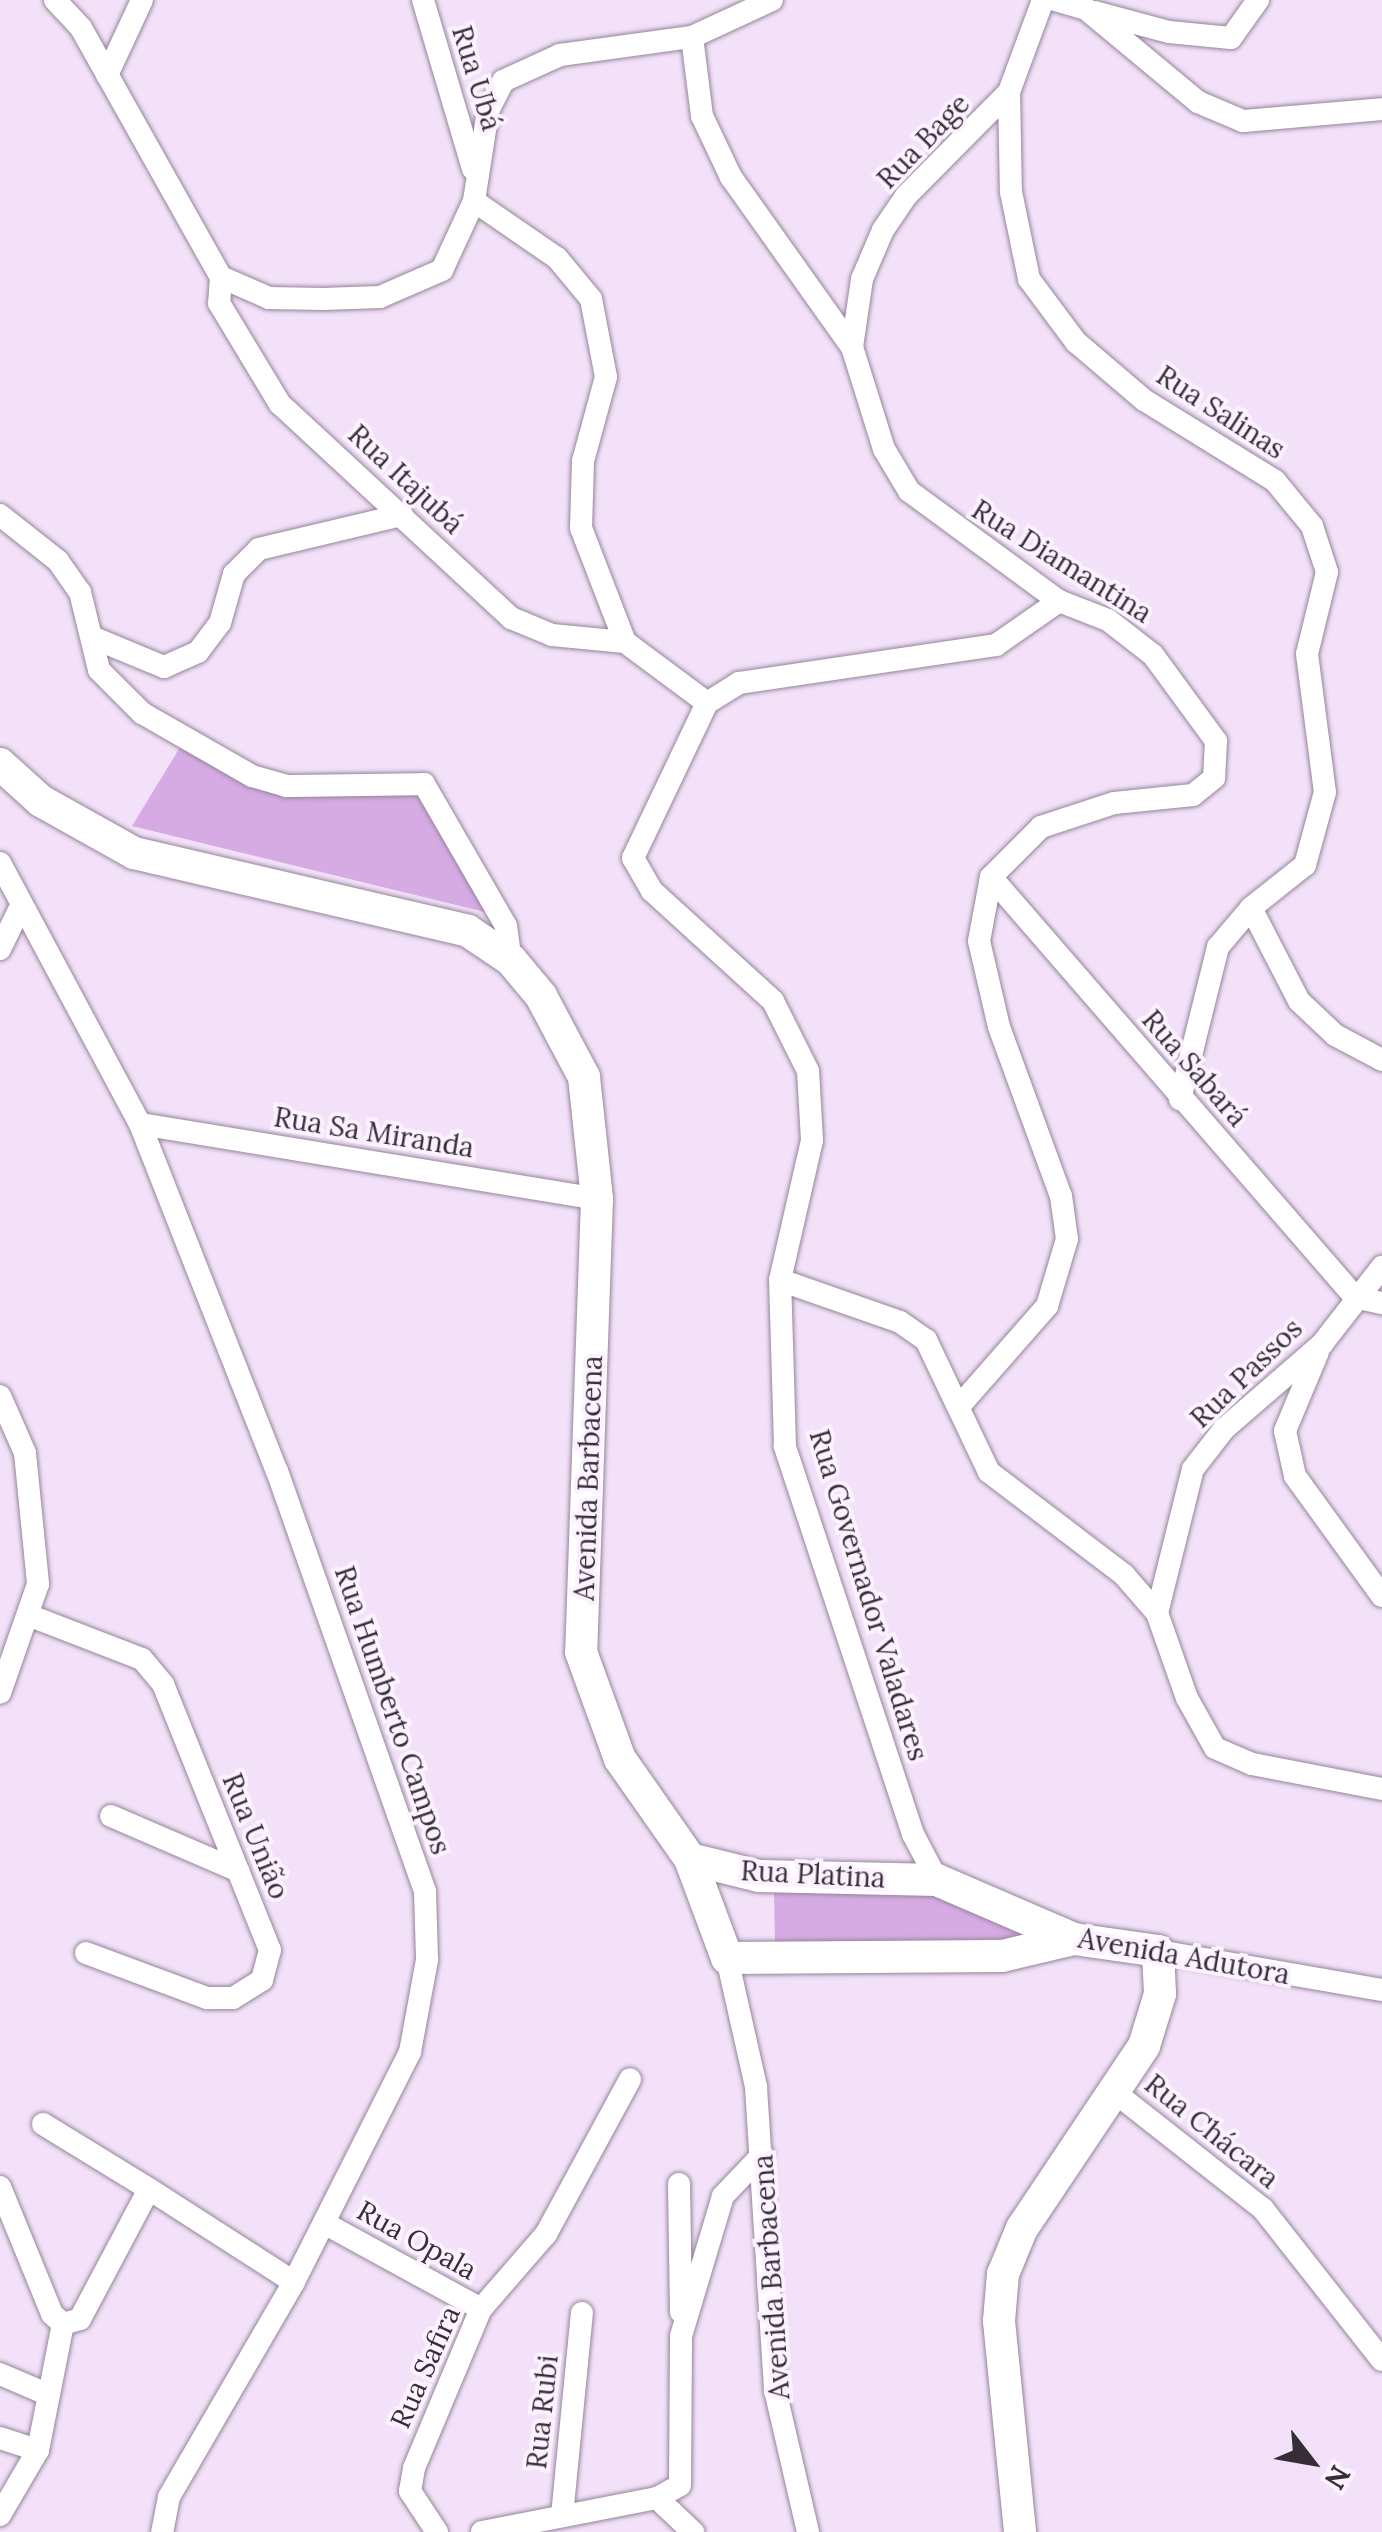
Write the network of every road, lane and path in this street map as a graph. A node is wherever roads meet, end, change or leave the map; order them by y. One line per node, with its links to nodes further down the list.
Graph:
1 (55, 0): 11 (street, Rua Itajubá)
2 (142, 0): 11 (street)
3 (422, 0): 14 (street, Rua Ubá)
4 (772, 0): 9 (street)
5 (1044, 0): 12 (street, Rua Salinas)
6 (1055, 0): 8 (street)
7 (1258, 0): 8 (street)
8 (1086, 9): 13 (street)
9 (722, 11): 10 (street)
10 (692, 37): 14 (street); 17 (street, Rua Diamantina)
11 (107, 75): 16 (street, Rua Itajubá)
12 (1009, 92): 17 (street, Rua Bage); 28 (street, Rua Salinas)
13 (1382, 108)
14 (474, 173): 15 (street)
15 (474, 202): 16 (street); 22 (street)
16 (221, 277): 19 (street, Rua Itajubá)
17 (852, 348): 20 (street, Rua Diamantina)
18 (0, 515): 21 (street)
19 (402, 515): 21 (street); 22 (street, Rua Itajubá)
20 (1059, 601): 23 (street); 26 (street, Rua Diamantina)
21 (94, 638): 30 (street)
22 (625, 642): 23 (street)
23 (706, 703): 36 (street, Rua Governador Valadares)
24 (0, 764): 30 (street, Avenida Barbacena)
25 (0, 863): 27 (street, Rua Humberto Campos)
26 (992, 877): 32 (street, Rua Sabará); 41 (street)
27 (21, 906): 29 (street); 33 (street, Rua Humberto Campos)
28 (1250, 908): 31 (street); 32 (street, Rua Salinas)
29 (0, 949)
30 (511, 960): 34 (street, Avenida Barbacena)
31 (1382, 1060)
32 (1180, 1099): 37 (street, Rua Sabará)
33 (140, 1124): 34 (street, Rua Sa Miranda); 63 (street, Rua Humberto Campos)
34 (598, 1199): 48 (street, Avenida Barbacena)
35 (1382, 1267): 37 (street, Rua Passos)
36 (780, 1280): 41 (street); 50 (street, Rua Governador Valadares)
37 (1355, 1296): 38 (street); 39 (street, Rua Passos)
38 (1382, 1303)
39 (1322, 1344): 42 (street); 43 (street, Rua Passos)
40 (0, 1396): 44 (street)
41 (962, 1403): 43 (street)
42 (1382, 1596)
43 (1157, 1612): 46 (street)
44 (28, 1615): 45 (street); 49 (street, Rua União)
45 (0, 1693)
46 (1382, 1790)
47 (111, 1816): 49 (street)
48 (690, 1859): 50 (street, Rua Platina); 54 (street, Avenida Barbacena)
49 (239, 1871): 53 (street, Rua União)
50 (937, 1880): 51 (street, Avenida Adutora)
51 (1074, 1939): 52 (street, Avenida Adutora); 54 (street)
52 (1158, 1952): 55 (street, Avenida Adutora); 57 (street)
53 (86, 1953)
54 (727, 1958): 59 (street, Avenida Barbacena)
55 (1382, 1990)
56 (630, 2079): 65 (street, Rua Safira)
57 (1113, 2091): 69 (street, Rua Chácara); 82 (street)
58 (43, 2124): 62 (street)
59 (762, 2156): 68 (street); 81 (street, Avenida Barbacena)
60 (679, 2184): 68 (street)
61 (0, 2187): 67 (street)
62 (149, 2189): 64 (street); 67 (street)
63 (324, 2223): 64 (street, Rua Humberto Campos); 65 (street, Rua Opala)
64 (294, 2282): 77 (street, Rua Humberto Campos)
65 (482, 2309): 78 (street, Rua Safira)
66 (582, 2313): 76 (street, Rua Rubi)
67 (64, 2324): 71 (street)
68 (681, 2336): 74 (street)
69 (1382, 2360)
70 (0, 2374): 71 (street)
71 (50, 2395): 73 (street)
72 (0, 2438): 73 (street)
73 (38, 2450): 75 (street)
74 (657, 2498): 76 (street); 80 (street)
75 (0, 2515)
76 (562, 2516): 79 (street)
77 (162, 2532)
78 (438, 2532)
79 (482, 2532)
80 (694, 2532)
81 (808, 2532)
82 (1020, 2532)

